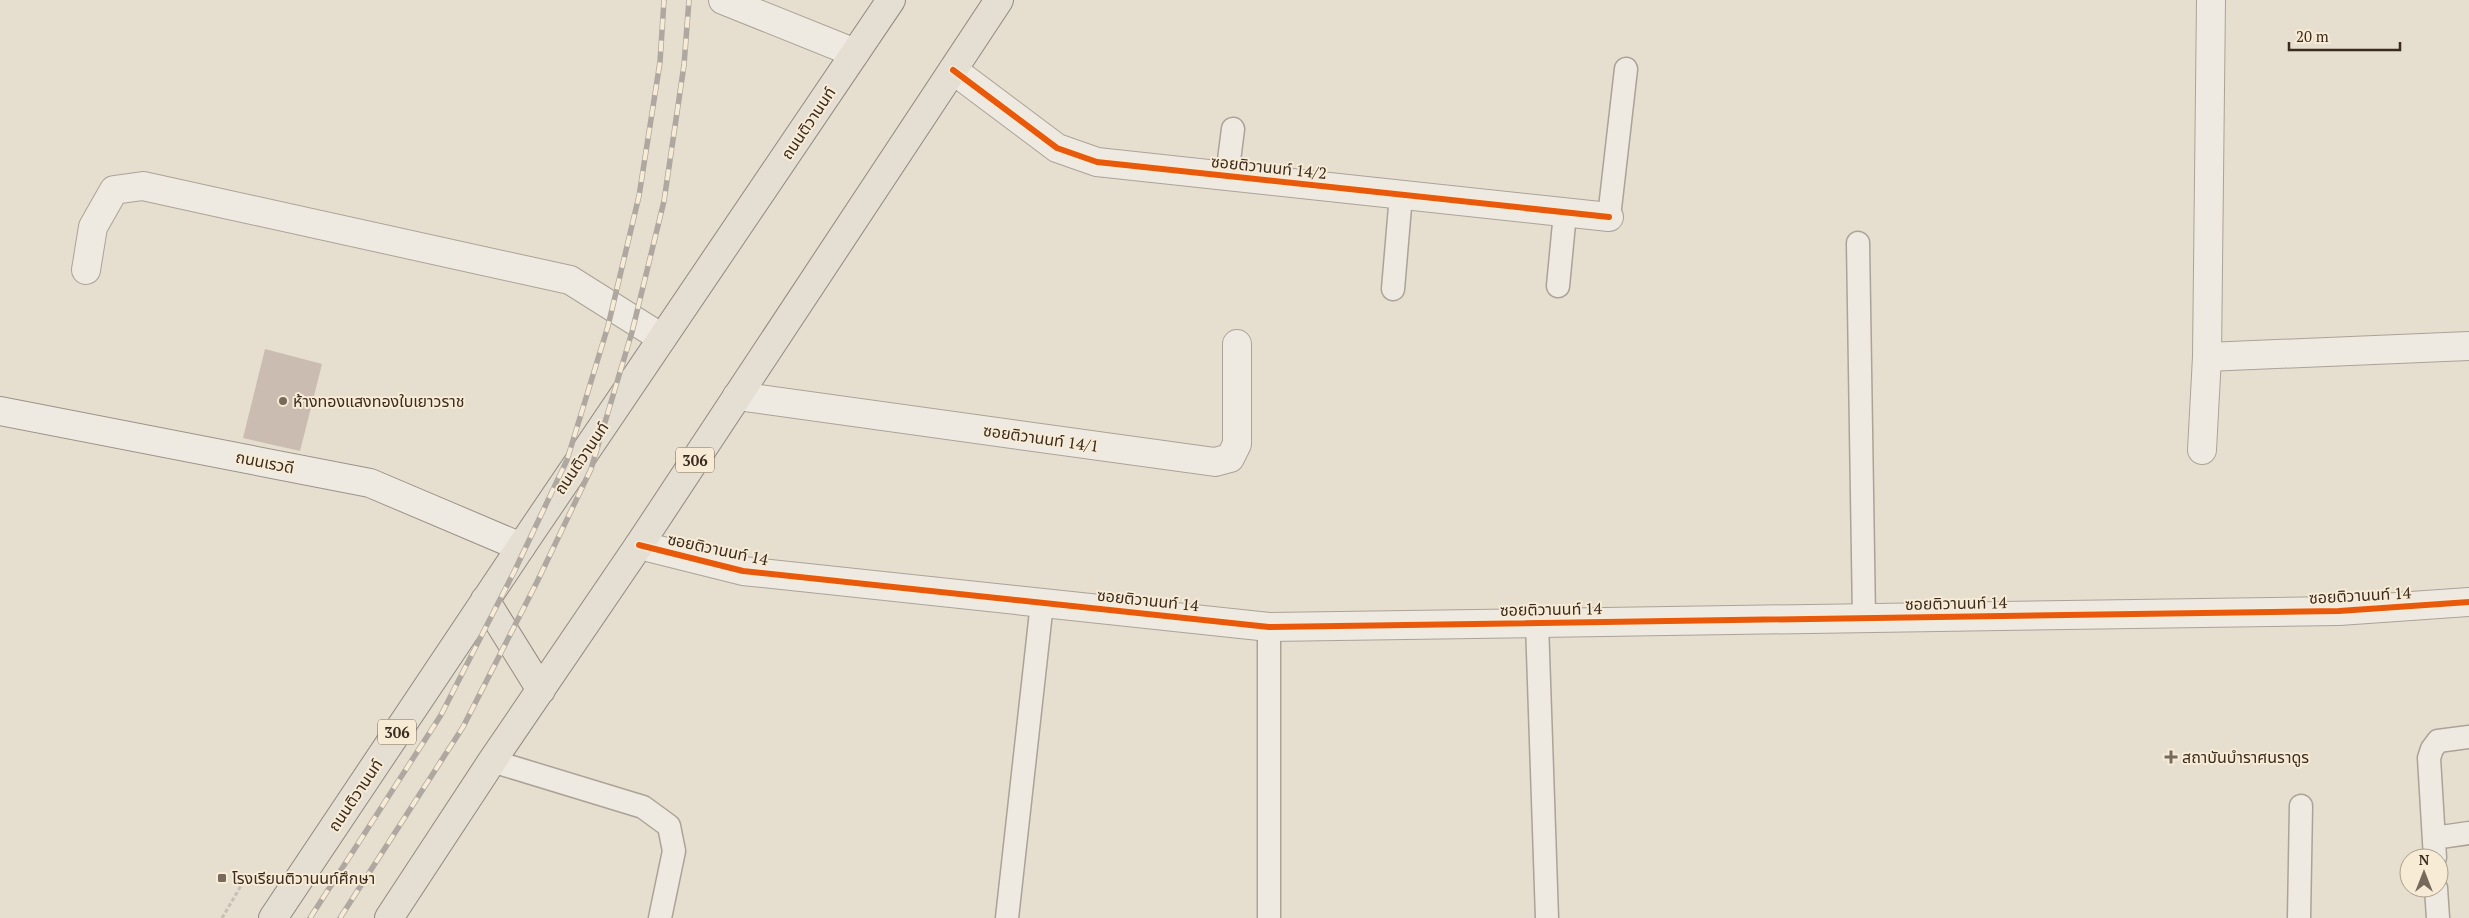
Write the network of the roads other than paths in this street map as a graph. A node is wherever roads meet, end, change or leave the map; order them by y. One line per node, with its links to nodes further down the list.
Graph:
1 (724, 0): 5 (street)
2 (891, 0): 6 (main road, ถนนติวานนท์ / 306)
3 (999, 0): 8 (main road, 306)
4 (2211, 0): 21 (street)
5 (755, 6): 6 (street)
6 (855, 53): 18 (main road, ถนนติวานนท์ / 306)
7 (1626, 69): 13 (lane)
8 (953, 70): 10 (street, ซอยติวานนท์ 14/2); 22 (main road, 306)
9 (1233, 129): 10 (lane)
10 (1227, 176): 11 (street, ซอยติวานนท์ 14/2)
11 (1400, 195): 12 (street, ซอยติวานนท์ 14/2); 17 (lane)
12 (1566, 213): 13 (street, ซอยติวานนท์ 14/2); 16 (lane)
13 (1609, 218)
14 (1858, 243): 30 (lane)
15 (86, 270): 18 (street)
16 (1558, 286)
17 (1393, 289)
18 (662, 338): 26 (main road, ถนนติวานนท์ / 306)
19 (1237, 344): 22 (street, ซอยติวานนท์ 14/1)
20 (2469, 346): 21 (street)
21 (2207, 357): 24 (street)
22 (737, 396): 25 (main road, 306)
23 (0, 411): 26 (street, ถนนเรวดี)
24 (2202, 450)
25 (639, 545): 29 (street, ซอยติวานนท์ 14); 33 (main road, 306)
26 (521, 546): 27 (main road, ถนนติวานนท์ / 306)
27 (485, 600): 33 (main road); 40 (main road, ถนนติวานนท์ / 306)
28 (2469, 602): 30 (street, ซอยติวานนท์ 14)
29 (1042, 603): 32 (street, ซอยติวานนท์ 14); 43 (lane)
30 (1864, 618): 31 (street, ซอยติวานนท์ 14)
31 (1537, 623): 32 (street, ซอยติวานนท์ 14); 45 (lane)
32 (1269, 627): 44 (lane)
33 (541, 690): 35 (main road, 306)
34 (2469, 736): 38 (lane)
35 (492, 761): 41 (main road, 306); 42 (lane)
36 (2302, 806): 46 (lane)
37 (2469, 833): 38 (lane)
38 (2434, 848)
39 (2437, 898): 47 (lane)
40 (273, 918)
41 (389, 918)
42 (660, 918)
43 (1007, 918)
44 (1269, 918)
45 (1547, 918)
46 (2299, 918)
47 (2438, 918)

